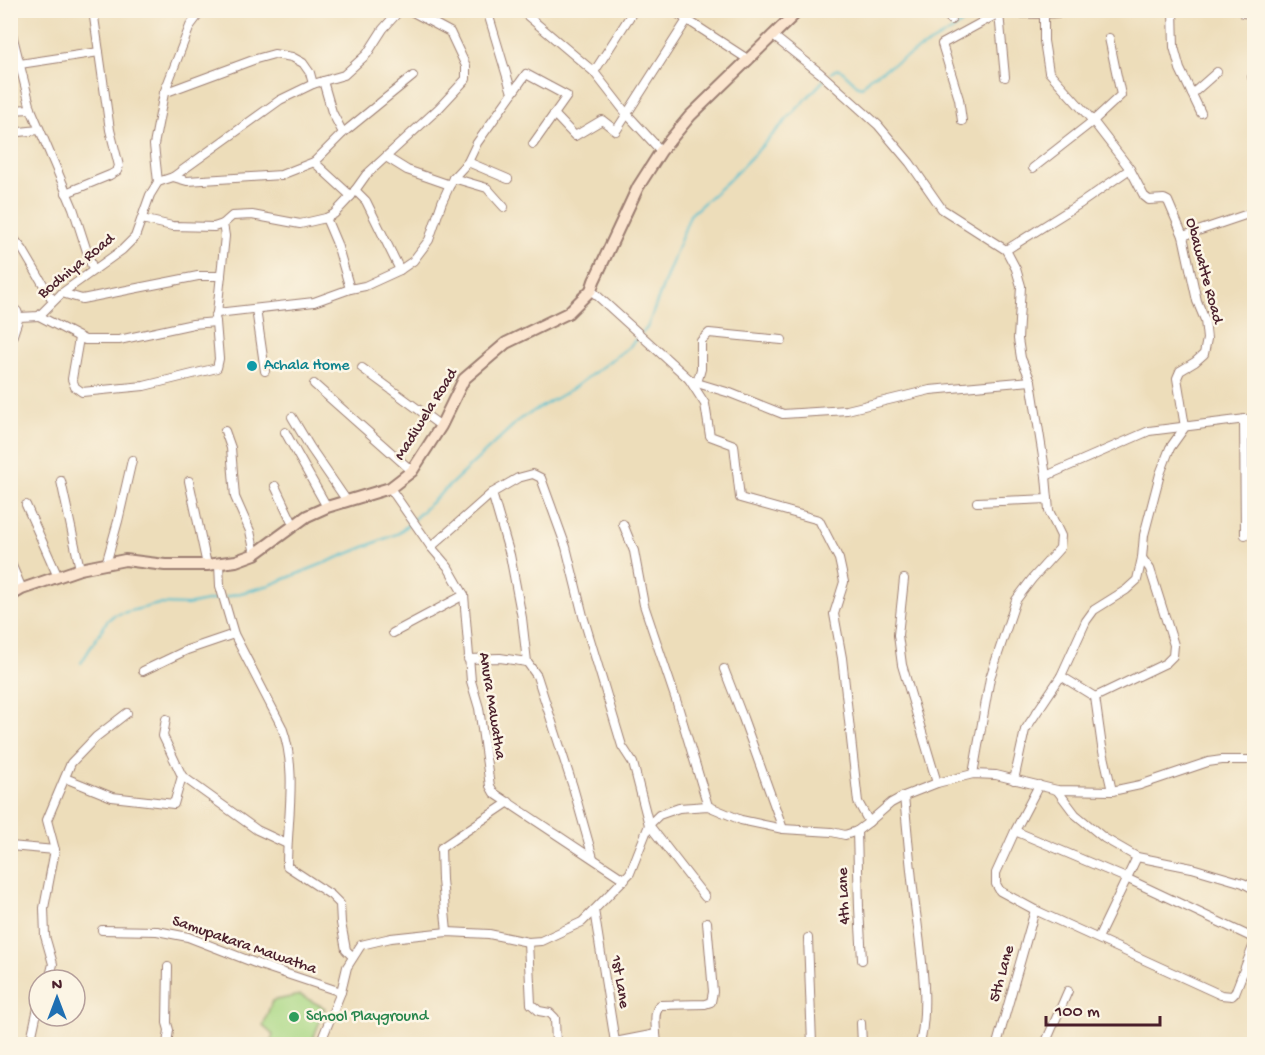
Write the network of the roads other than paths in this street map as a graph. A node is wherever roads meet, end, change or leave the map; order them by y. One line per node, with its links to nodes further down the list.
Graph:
1 (93, 10): 23 (street)
2 (202, 10): 34 (street)
3 (400, 10): 31 (street)
4 (410, 10): 49 (street)
5 (487, 10): 35 (street)
6 (499, 10): 13 (street)
7 (634, 10): 26 (street)
8 (672, 10): 18 (street)
9 (799, 10): 21 (main road, Madiwela Road)
10 (942, 10): 19 (street)
11 (1095, 10): 14 (street)
12 (1173, 10): 36 (street)
13 (523, 11): 26 (street)
14 (1044, 12): 15 (street); 43 (street)
15 (999, 13): 30 (street); 42 (street)
16 (1243, 14): 17 (street)
17 (1254, 14)
18 (687, 20): 24 (street); 39 (street)
19 (951, 20)
20 (11, 27): 25 (street)
21 (772, 36): 24 (main road, Madiwela Road); 67 (street)
22 (1109, 38): 43 (street)
23 (99, 52): 25 (street); 58 (street)
24 (749, 60): 48 (main road, Madiwela Road)
25 (20, 64): 37 (street)
26 (594, 72): 39 (street)
27 (1217, 72): 36 (street)
28 (1254, 75): 32 (street)
29 (413, 76): 46 (street)
30 (1005, 77)
31 (323, 81): 33 (street); 46 (street)
32 (1254, 83)
33 (313, 84): 34 (street); 54 (street)
34 (164, 93): 56 (street)
35 (512, 93): 41 (street); 51 (street)
36 (1192, 94): 40 (street)
37 (31, 109): 38 (street); 44 (street)
38 (10, 110)
39 (626, 113): 41 (street); 48 (street)
40 (1201, 113)
41 (554, 114): 47 (street)
42 (962, 121)
43 (1093, 121): 52 (street); 53 (street)
44 (39, 130): 45 (street); 58 (street)
45 (10, 133)
46 (344, 133): 50 (street)
47 (533, 144)
48 (661, 152): 72 (main road, Madiwela Road)
49 (386, 157): 57 (street); 59 (street)
50 (314, 162): 54 (street); 59 (street)
51 (468, 162): 55 (street); 57 (street)
52 (1033, 168)
53 (1130, 169): 66 (street, Obawatte Road); 67 (street)
54 (173, 177): 56 (street)
55 (508, 179)
56 (158, 182): 63 (street, Bodhiya Road)
57 (452, 182): 60 (street); 69 (street)
58 (66, 193): 68 (street)
59 (353, 193): 62 (street); 69 (street)
60 (504, 207)
61 (1254, 212): 66 (street)
62 (326, 218): 64 (street); 71 (street)
63 (142, 219): 64 (street); 68 (street, Bodhiya Road)
64 (223, 224): 70 (street)
65 (10, 234): 74 (street)
66 (1182, 236): 93 (street, Obawatte Road)
67 (1006, 250): 86 (street)
68 (93, 270): 73 (street, Bodhiya Road)
69 (399, 270): 71 (street)
70 (221, 276): 73 (street); 79 (street)
71 (350, 289): 76 (street)
72 (591, 290): 85 (street); 92 (main road, Madiwela Road)
73 (62, 293): 74 (street, Bodhiya Road)
74 (53, 301): 77 (street, Bodhiya Road)
75 (10, 307): 78 (street)
76 (256, 309): 79 (street); 84 (street)
77 (39, 316): 78 (street, Bodhiya Road); 80 (street)
78 (19, 317): 82 (street)
79 (217, 317): 80 (street); 80 (street)
80 (79, 338)
81 (782, 340): 87 (street)
82 (10, 344)
83 (362, 368): 92 (street)
84 (265, 371)
85 (689, 379): 87 (street); 147 (street)
86 (1032, 381): 87 (street); 98 (street)
87 (698, 383)
88 (314, 384): 97 (street)
89 (292, 417): 105 (street)
90 (1254, 418): 91 (street)
91 (1244, 419): 93 (street); 111 (street)
92 (441, 426): 97 (main road, Madiwela Road)
93 (1185, 427): 98 (street); 114 (street)
94 (225, 431): 113 (street)
95 (285, 432): 108 (street)
96 (132, 460): 116 (street)
97 (412, 471): 102 (main road, Madiwela Road)
98 (1046, 476): 104 (street)
99 (61, 481): 119 (street)
100 (189, 481): 118 (street)
101 (275, 486): 110 (street)
102 (390, 488): 105 (main road, Madiwela Road); 112 (street, Anura Mawatha)
103 (492, 493): 112 (street); 128 (street); 148 (street)
104 (1048, 499): 106 (street); 136 (street)
105 (347, 501): 108 (main road, Madiwela Road)
106 (977, 502)
107 (26, 505): 120 (street)
108 (327, 507): 110 (main road, Madiwela Road)
109 (623, 524): 146 (street)
110 (294, 526): 113 (main road, Madiwela Road)
111 (1245, 535)
112 (431, 547): 123 (street, Anura Mawatha)
113 (255, 555): 117 (main road, Madiwela Road)
114 (1142, 558): 131 (street); 132 (street)
115 (10, 561): 122 (street)
116 (106, 564): 118 (main road, Madiwela Road); 119 (main road, Madiwela Road)
117 (219, 564): 118 (main road, Madiwela Road); 126 (street)
118 (207, 565)
119 (80, 569): 120 (main road, Madiwela Road)
120 (57, 577): 122 (main road, Madiwela Road)
121 (904, 579): 140 (street)
122 (22, 589): 124 (main road, Madiwela Road)
123 (464, 595): 125 (street); 127 (street, Anura Mawatha)
124 (10, 596)
125 (393, 633)
126 (234, 634): 130 (street); 152 (street)
127 (468, 659): 128 (street); 145 (street, Anura Mawatha)
128 (527, 662): 156 (street)
129 (724, 669): 149 (street)
130 (143, 671)
131 (1061, 676): 132 (street); 139 (street)
132 (1095, 697): 143 (street)
133 (127, 713): 138 (street)
134 (166, 719): 137 (street)
135 (1254, 760): 143 (street)
136 (973, 774): 139 (street); 140 (street)
137 (182, 776): 138 (street); 152 (street)
138 (65, 778): 154 (street)
139 (1014, 780): 141 (street)
140 (937, 783): 144 (street)
141 (1039, 785): 142 (street); 151 (street)
142 (1056, 790): 143 (street); 155 (street)
143 (1112, 790)
144 (904, 796): 147 (street); 185 (street)
145 (509, 802): 156 (street, Anura Mawatha); 165 (street)
146 (708, 806): 148 (street); 149 (street)
147 (869, 822): 150 (street)
148 (650, 825): 158 (street); 160 (street)
149 (783, 829): 150 (street)
150 (857, 831): 170 (street, 4th Lane)
151 (1015, 831): 157 (street); 162 (street)
152 (287, 844): 169 (street)
153 (10, 846): 154 (street)
154 (55, 850): 172 (street)
155 (1137, 857): 157 (street); 159 (street)
156 (593, 858): 158 (street, Anura Mawatha)
157 (1126, 878): 167 (street); 167 (street)
158 (625, 880): 161 (street)
159 (1254, 889)
160 (705, 897)
161 (594, 910): 168 (street); 177 (street, 1st Lane)
162 (1035, 910): 167 (street); 186 (street, 5th Lane)
163 (707, 922): 177 (street)
164 (102, 930): 174 (street, Samupakara Mawatha)
165 (447, 932): 168 (street); 169 (street)
166 (808, 938): 183 (street)
167 (1098, 938)
168 (528, 942): 181 (street)
169 (353, 957): 174 (street)
170 (862, 960)
171 (168, 967): 179 (street)
172 (52, 968)
173 (1068, 991): 187 (street)
174 (341, 992): 180 (street)
175 (861, 1023): 184 (street)
176 (34, 1028): 178 (street)
177 (656, 1034): 182 (street)
178 (30, 1044)
179 (167, 1044)
180 (320, 1044)
181 (556, 1044)
182 (657, 1044)
183 (812, 1044)
184 (862, 1044)
185 (920, 1044)
186 (997, 1044)
187 (1045, 1044)

